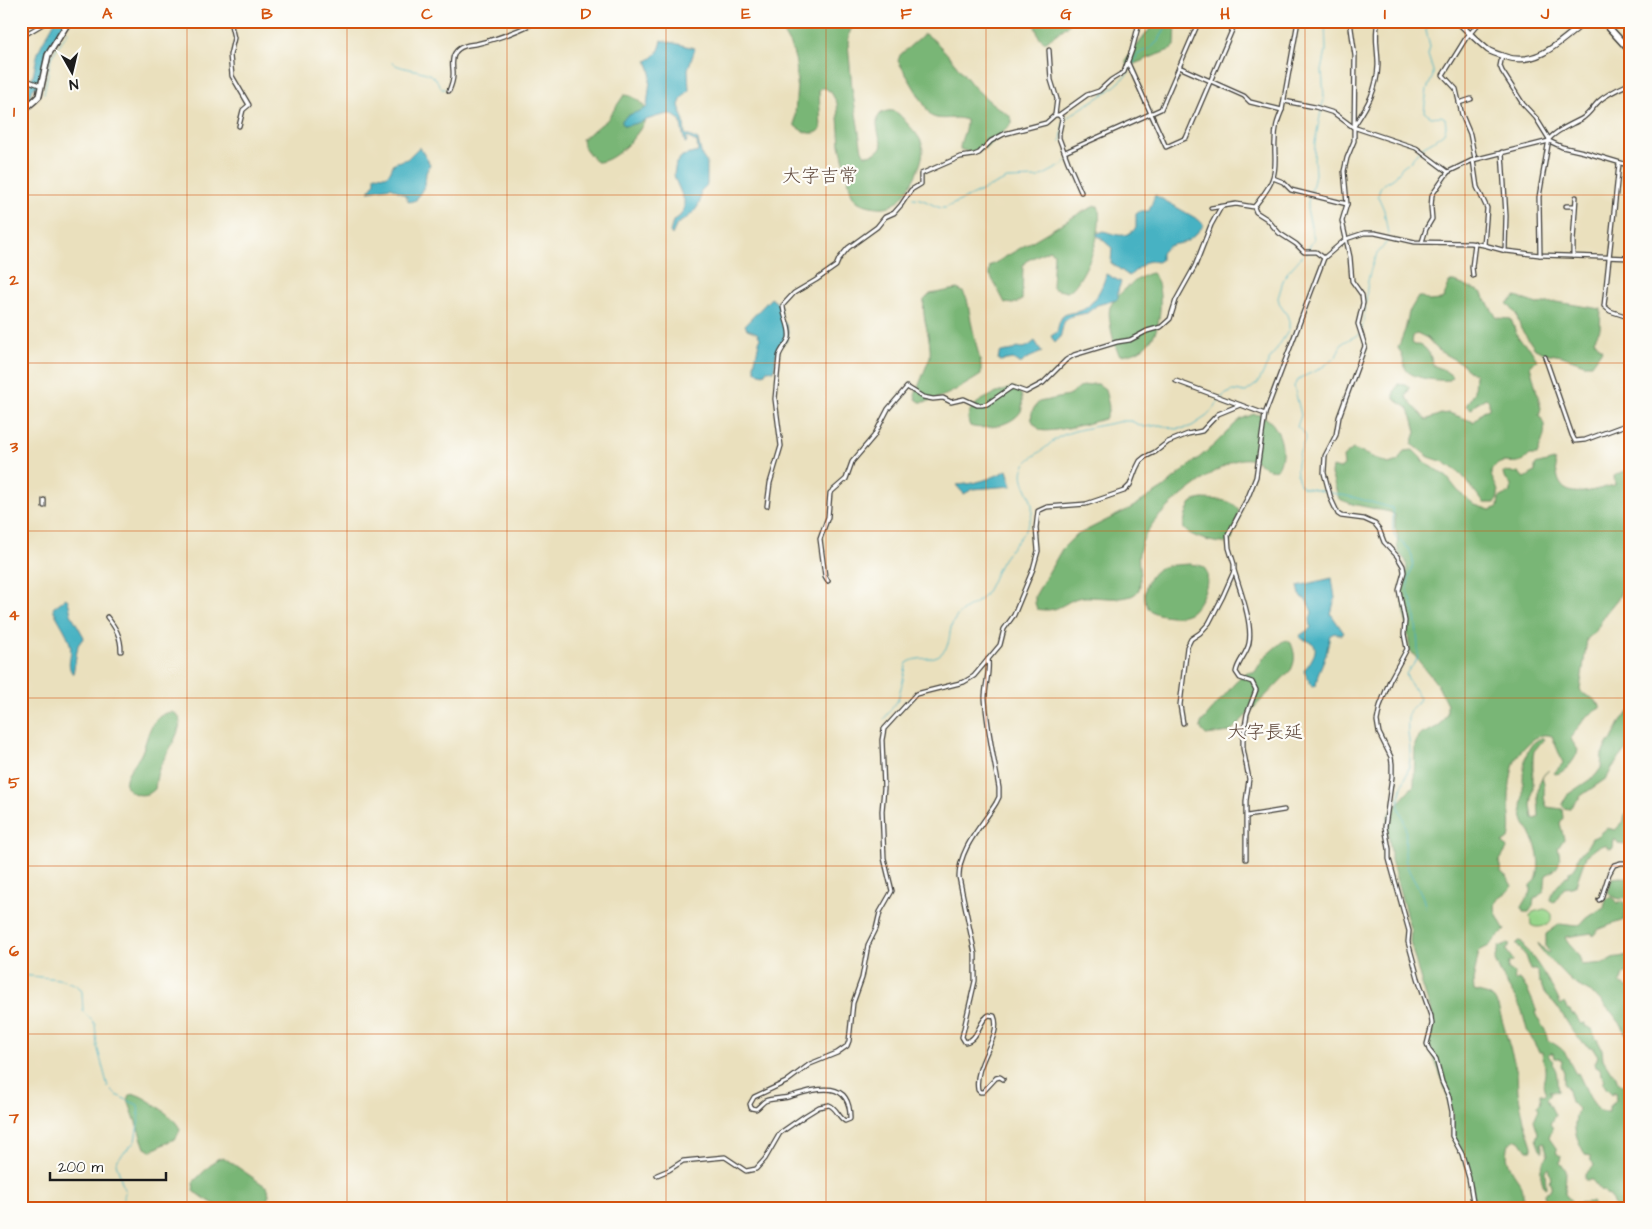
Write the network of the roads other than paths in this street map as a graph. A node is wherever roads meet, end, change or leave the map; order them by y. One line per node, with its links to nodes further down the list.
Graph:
1 (48, 21): 16 (street)
2 (69, 21): 25 (main road)
3 (230, 21): 34 (street)
4 (538, 21): 26 (street)
5 (1144, 21): 20 (street)
6 (1198, 21): 21 (street)
7 (1236, 21): 23 (street)
8 (1298, 21): 28 (street)
9 (1350, 21): 35 (street)
10 (1378, 21): 35 (street)
11 (1457, 21): 15 (street)
12 (1481, 21): 15 (street)
13 (1586, 21): 19 (street)
14 (1603, 21): 18 (main road)
15 (1470, 34): 19 (street); 29 (street)
16 (21, 37)
17 (1050, 50): 33 (street)
18 (1631, 52)
19 (1502, 56): 36 (street)
20 (1128, 62): 32 (street); 33 (street)
21 (1179, 67): 23 (street); 32 (street)
22 (21, 74): 25 (street)
23 (1210, 80): 30 (street); 32 (street)
24 (1631, 83): 36 (street)
25 (40, 86): 31 (main road)
26 (449, 91)
27 (1470, 100): 29 (street)
28 (1284, 101): 30 (street); 35 (street)
29 (1459, 104): 39 (street)
30 (1282, 110): 43 (street)
31 (21, 112)
32 (1151, 113): 37 (street)
33 (1057, 115): 37 (street); 71 (street)
34 (239, 126)
35 (1353, 127): 42 (street); 46 (street)
36 (1549, 140): 38 (street); 40 (street); 57 (street)
37 (1065, 152): 44 (street)
38 (1502, 152): 39 (street); 56 (street)
39 (1474, 159): 42 (street); 55 (street)
40 (1619, 164): 41 (street); 60 (street)
41 (1631, 166)
42 (1448, 172): 53 (street)
43 (1273, 178): 46 (street); 50 (street)
44 (1081, 192)
45 (1576, 197): 48 (street)
46 (1346, 204): 52 (street)
47 (1566, 206): 48 (street)
48 (1575, 206): 58 (street)
49 (1221, 207): 50 (street); 51 (street); 73 (street)
50 (1254, 207): 59 (street)
51 (1211, 208)
52 (1346, 239): 53 (street); 59 (street); 85 (street)
53 (1422, 242): 54 (street)
54 (1475, 243): 55 (street); 62 (street)
55 (1484, 244): 56 (street)
56 (1506, 251): 57 (street)
57 (1540, 255): 58 (street)
58 (1573, 256): 60 (street)
59 (1324, 258): 67 (street)
60 (1609, 258): 61 (street); 63 (street)
61 (1631, 258)
62 (1473, 276)
63 (1631, 318)
64 (1546, 357): 68 (street)
65 (1176, 381): 66 (street)
66 (1240, 405): 67 (street); 76 (street)
67 (1265, 414): 72 (street)
68 (1631, 423)
69 (44, 500): 70 (street)
70 (44, 506)
71 (767, 506)
72 (1234, 570): 77 (street); 79 (street)
73 (828, 581)
74 (107, 617): 75 (street)
75 (120, 651)
76 (988, 658): 83 (street); 84 (street)
77 (1183, 723)
78 (1284, 810): 79 (street)
79 (1247, 816): 80 (street)
80 (1246, 859)
81 (1631, 863): 82 (street)
82 (1599, 900)
83 (1002, 1080)
84 (657, 1175)
85 (1474, 1208)

